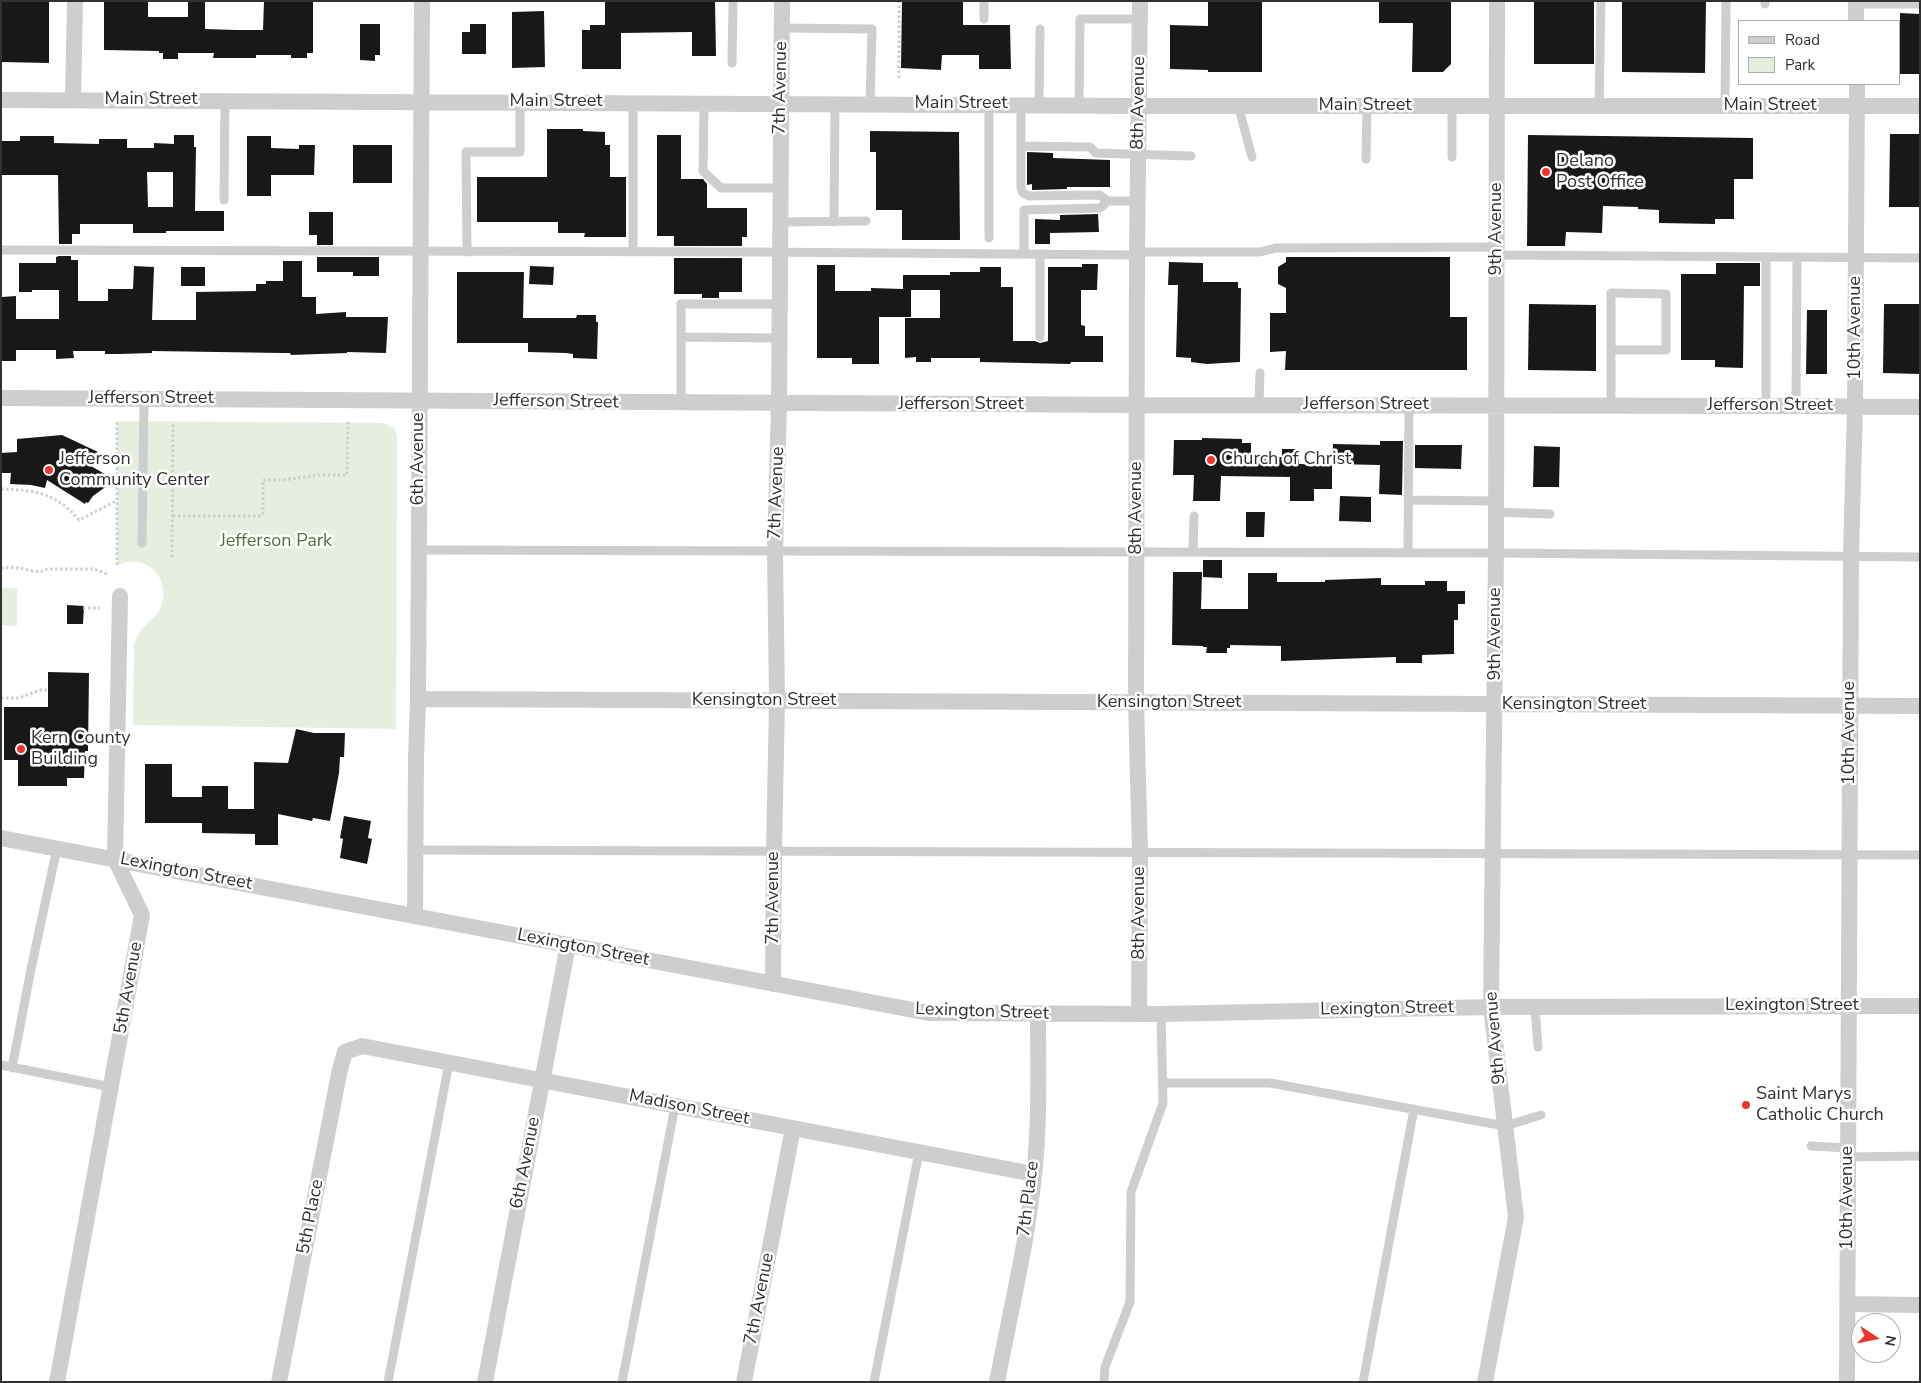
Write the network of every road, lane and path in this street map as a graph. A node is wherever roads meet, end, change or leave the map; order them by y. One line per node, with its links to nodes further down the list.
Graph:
1 (75, 1): 22 (street)
2 (422, 1): 24 (street, 6th Avenue)
3 (733, 1): 18 (lane)
4 (782, 1): 16 (street, 7th Avenue)
5 (899, 1): 19 (path)
6 (984, 1): 14 (lane)
7 (1140, 1): 13 (street, 8th Avenue)
8 (1497, 1): 43 (street, 9th Avenue)
9 (1601, 1): 39 (lane)
10 (1726, 1): 40 (lane)
11 (1856, 3): 12 (lane); 15 (street)
12 (1920, 4)
13 (1140, 19): 34 (lane); 35 (street, 8th Avenue)
14 (984, 20)
15 (1856, 20)
16 (782, 28): 28 (street, 7th Avenue); 30 (lane)
17 (1040, 29): 33 (lane)
18 (732, 63)
19 (899, 78)
20 (1857, 85): 41 (street, 10th Avenue)
21 (1, 100): 22 (street, Main Street)
22 (74, 100): 23 (street, Main Street)
23 (225, 100): 24 (street, Main Street); 51 (lane)
24 (422, 101): 25 (street, Main Street); 59 (street, 6th Avenue)
25 (520, 102): 26 (street, Main Street); 61 (lane)
26 (633, 103): 27 (street, Main Street); 62 (lane)
27 (704, 103): 28 (street, Main Street); 50 (lane)
28 (781, 104): 29 (street, Main Street); 50 (street, 7th Avenue)
29 (835, 104): 30 (street, Main Street); 56 (lane)
30 (870, 104): 31 (street, Main Street)
31 (988, 104): 32 (street, Main Street); 57 (lane)
32 (1021, 104): 33 (street, Main Street); 44 (lane)
33 (1039, 105): 34 (street, Main Street)
34 (1079, 105): 35 (street, Main Street)
35 (1139, 106): 36 (street, Main Street); 45 (street, 8th Avenue)
36 (1238, 106): 37 (street, Main Street); 47 (lane)
37 (1367, 106): 38 (street, Main Street); 49 (lane)
38 (1452, 106): 43 (street, Main Street); 48 (lane)
39 (1599, 106): 40 (street, Main Street); 43 (street, Main Street)
40 (1725, 106): 41 (street, Main Street)
41 (1857, 106): 42 (street, Main Street); 69 (street, 10th Avenue)
42 (1920, 106)
43 (1498, 107): 60 (street, 9th Avenue)
44 (1021, 146): 45 (lane); 52 (lane)
45 (1139, 154): 46 (lane); 53 (street, 8th Avenue)
46 (1191, 156)
47 (1252, 157)
48 (1452, 157)
49 (1366, 159)
50 (781, 188): 55 (street, 7th Avenue)
51 (224, 200)
52 (1108, 201): 53 (lane); 65 (lane)
53 (1138, 201): 64 (street, 8th Avenue)
54 (866, 221): 56 (lane)
55 (781, 222): 56 (lane); 63 (street, 7th Avenue)
56 (834, 222)
57 (990, 238)
58 (1, 250): 59 (lane)
59 (421, 251): 61 (lane); 79 (street, 6th Avenue)
60 (1497, 251): 64 (lane); 67 (lane); 84 (street, 9th Avenue)
61 (467, 252): 62 (lane)
62 (632, 252): 63 (lane)
63 (781, 252): 65 (lane); 71 (street, 7th Avenue)
64 (1137, 253): 66 (lane); 82 (street, 8th Avenue)
65 (1024, 254): 66 (lane)
66 (1040, 254): 73 (lane)
67 (1766, 257): 68 (lane); 87 (lane)
68 (1797, 257): 69 (lane); 88 (lane)
69 (1856, 258): 70 (lane); 89 (street, 10th Avenue)
70 (1920, 258)
71 (780, 304): 72 (lane); 74 (street, 7th Avenue)
72 (681, 337): 74 (lane); 80 (lane)
73 (1040, 337)
74 (780, 338): 81 (street, 7th Avenue)
75 (1611, 350): 75 (lane); 85 (lane)
76 (1260, 373): 83 (lane)
77 (1, 398): 78 (street, Jefferson Street)
78 (144, 399): 79 (street, Jefferson Street); 101 (lane)
79 (419, 401): 80 (street, Jefferson Street); 102 (street, 6th Avenue)
80 (681, 403): 81 (street, Jefferson Street)
81 (779, 404): 82 (street, Jefferson Street); 103 (street, 7th Avenue)
82 (1138, 405): 83 (street, Jefferson Street); 104 (street, 8th Avenue)
83 (1259, 405): 86 (street, Jefferson Street)
84 (1496, 405): 85 (street, Jefferson Street); 86 (street, Jefferson Street); 97 (street, 9th Avenue)
85 (1611, 405): 87 (street, Jefferson Street)
86 (1409, 406): 95 (lane)
87 (1766, 406): 88 (street, Jefferson Street)
88 (1796, 406): 89 (street, Jefferson Street)
89 (1855, 407): 90 (street, Jefferson Street); 108 (street, 10th Avenue)
90 (1920, 407)
91 (117, 421): 96 (path)
92 (174, 422): 99 (path)
93 (348, 422): 99 (path)
94 (1, 489): 96 (path)
95 (1408, 500): 97 (lane); 106 (lane)
96 (117, 501): 111 (path)
97 (1496, 507): 98 (lane); 107 (street, 9th Avenue)
98 (1550, 514)
99 (173, 516): 110 (path)
100 (1194, 516): 105 (lane)
101 (142, 543)
102 (418, 550): 103 (lane); 119 (street, 6th Avenue)
103 (775, 552): 104 (lane); 120 (street, 7th Avenue)
104 (1136, 552): 105 (lane); 121 (street, 8th Avenue)
105 (1193, 552): 106 (lane)
106 (1408, 553): 107 (lane)
107 (1496, 553): 108 (lane); 122 (street, 9th Avenue)
108 (1851, 556): 109 (lane); 123 (street, 10th Avenue)
109 (1920, 556)
110 (172, 557)
111 (116, 565)
112 (1, 568): 113 (path)
113 (107, 574)
114 (120, 596): 133 (street, 5th Avenue)
115 (84, 608): 116 (path)
116 (100, 608)
117 (48, 690): 118 (path)
118 (1, 698)
119 (418, 699): 120 (street, Kensington Street); 127 (street, 6th Avenue)
120 (778, 701): 121 (street, Kensington Street); 128 (street, 7th Avenue)
121 (1136, 703): 122 (street, Kensington Street); 129 (street, 8th Avenue)
122 (1495, 705): 123 (street, Kensington Street); 130 (street, 9th Avenue)
123 (1850, 705): 124 (street, Kensington Street); 131 (street, 10th Avenue)
124 (1920, 706)
125 (1, 838): 126 (street, Lexington Street)
126 (57, 848): 133 (street, Lexington Street); 148 (lane)
127 (415, 850): 128 (lane); 134 (street, 6th Avenue)
128 (774, 851): 129 (lane); 136 (street, 7th Avenue)
129 (1140, 853): 130 (lane); 142 (street, 8th Avenue)
130 (1491, 853): 131 (lane); 139 (street, 9th Avenue)
131 (1850, 855): 132 (lane); 137 (street, 10th Avenue)
132 (1920, 855)
133 (115, 859): 134 (street, Lexington Street); 151 (street, 5th Avenue)
134 (415, 916): 135 (street, Lexington Street)
135 (568, 945): 136 (street, Lexington Street); 149 (street, 6th Avenue)
136 (773, 984): 141 (street, Lexington Street)
137 (1850, 1006): 138 (street, Lexington Street); 140 (street, Lexington Street); 159 (street, 10th Avenue)
138 (1920, 1006)
139 (1491, 1007): 140 (street, Lexington Street); 143 (street, Lexington Street); 155 (street, 9th Avenue)
140 (1535, 1007): 144 (lane)
141 (1038, 1014): 142 (street, Lexington Street); 161 (street, 7th Place)
142 (1139, 1014): 143 (street, Lexington Street)
143 (1161, 1014): 150 (lane)
144 (1538, 1046)
145 (345, 1052): 146 (street, Madison Street); 165 (street, 5th Place)
146 (449, 1063): 149 (street, Madison Street); 166 (lane)
147 (1, 1065): 148 (lane)
148 (12, 1068): 151 (lane)
149 (542, 1080): 152 (street, Madison Street); 167 (street, 6th Avenue)
150 (1162, 1083): 153 (lane); 172 (lane)
151 (111, 1087): 164 (street, 5th Avenue)
152 (674, 1106): 156 (street, Madison Street); 168 (lane)
153 (1414, 1109): 155 (lane); 173 (lane)
154 (1541, 1115): 155 (lane)
155 (1505, 1126): 174 (street, 9th Avenue)
156 (793, 1128): 158 (street, Madison Street); 169 (street, 7th Avenue)
157 (1811, 1146): 159 (lane)
158 (919, 1152): 161 (street, Madison Street); 170 (lane)
159 (1847, 1152): 160 (lane); 162 (street, 10th Avenue)
160 (1920, 1156)
161 (1034, 1174): 171 (street, 7th Place)
162 (1848, 1304): 163 (street); 175 (street, 10th Avenue)
163 (1920, 1305)
164 (57, 1382)
165 (279, 1382)
166 (388, 1382)
167 (486, 1382)
168 (622, 1382)
169 (744, 1382)
170 (874, 1382)
171 (997, 1382)
172 (1104, 1382)
173 (1363, 1382)
174 (1485, 1382)
175 (1847, 1382)

